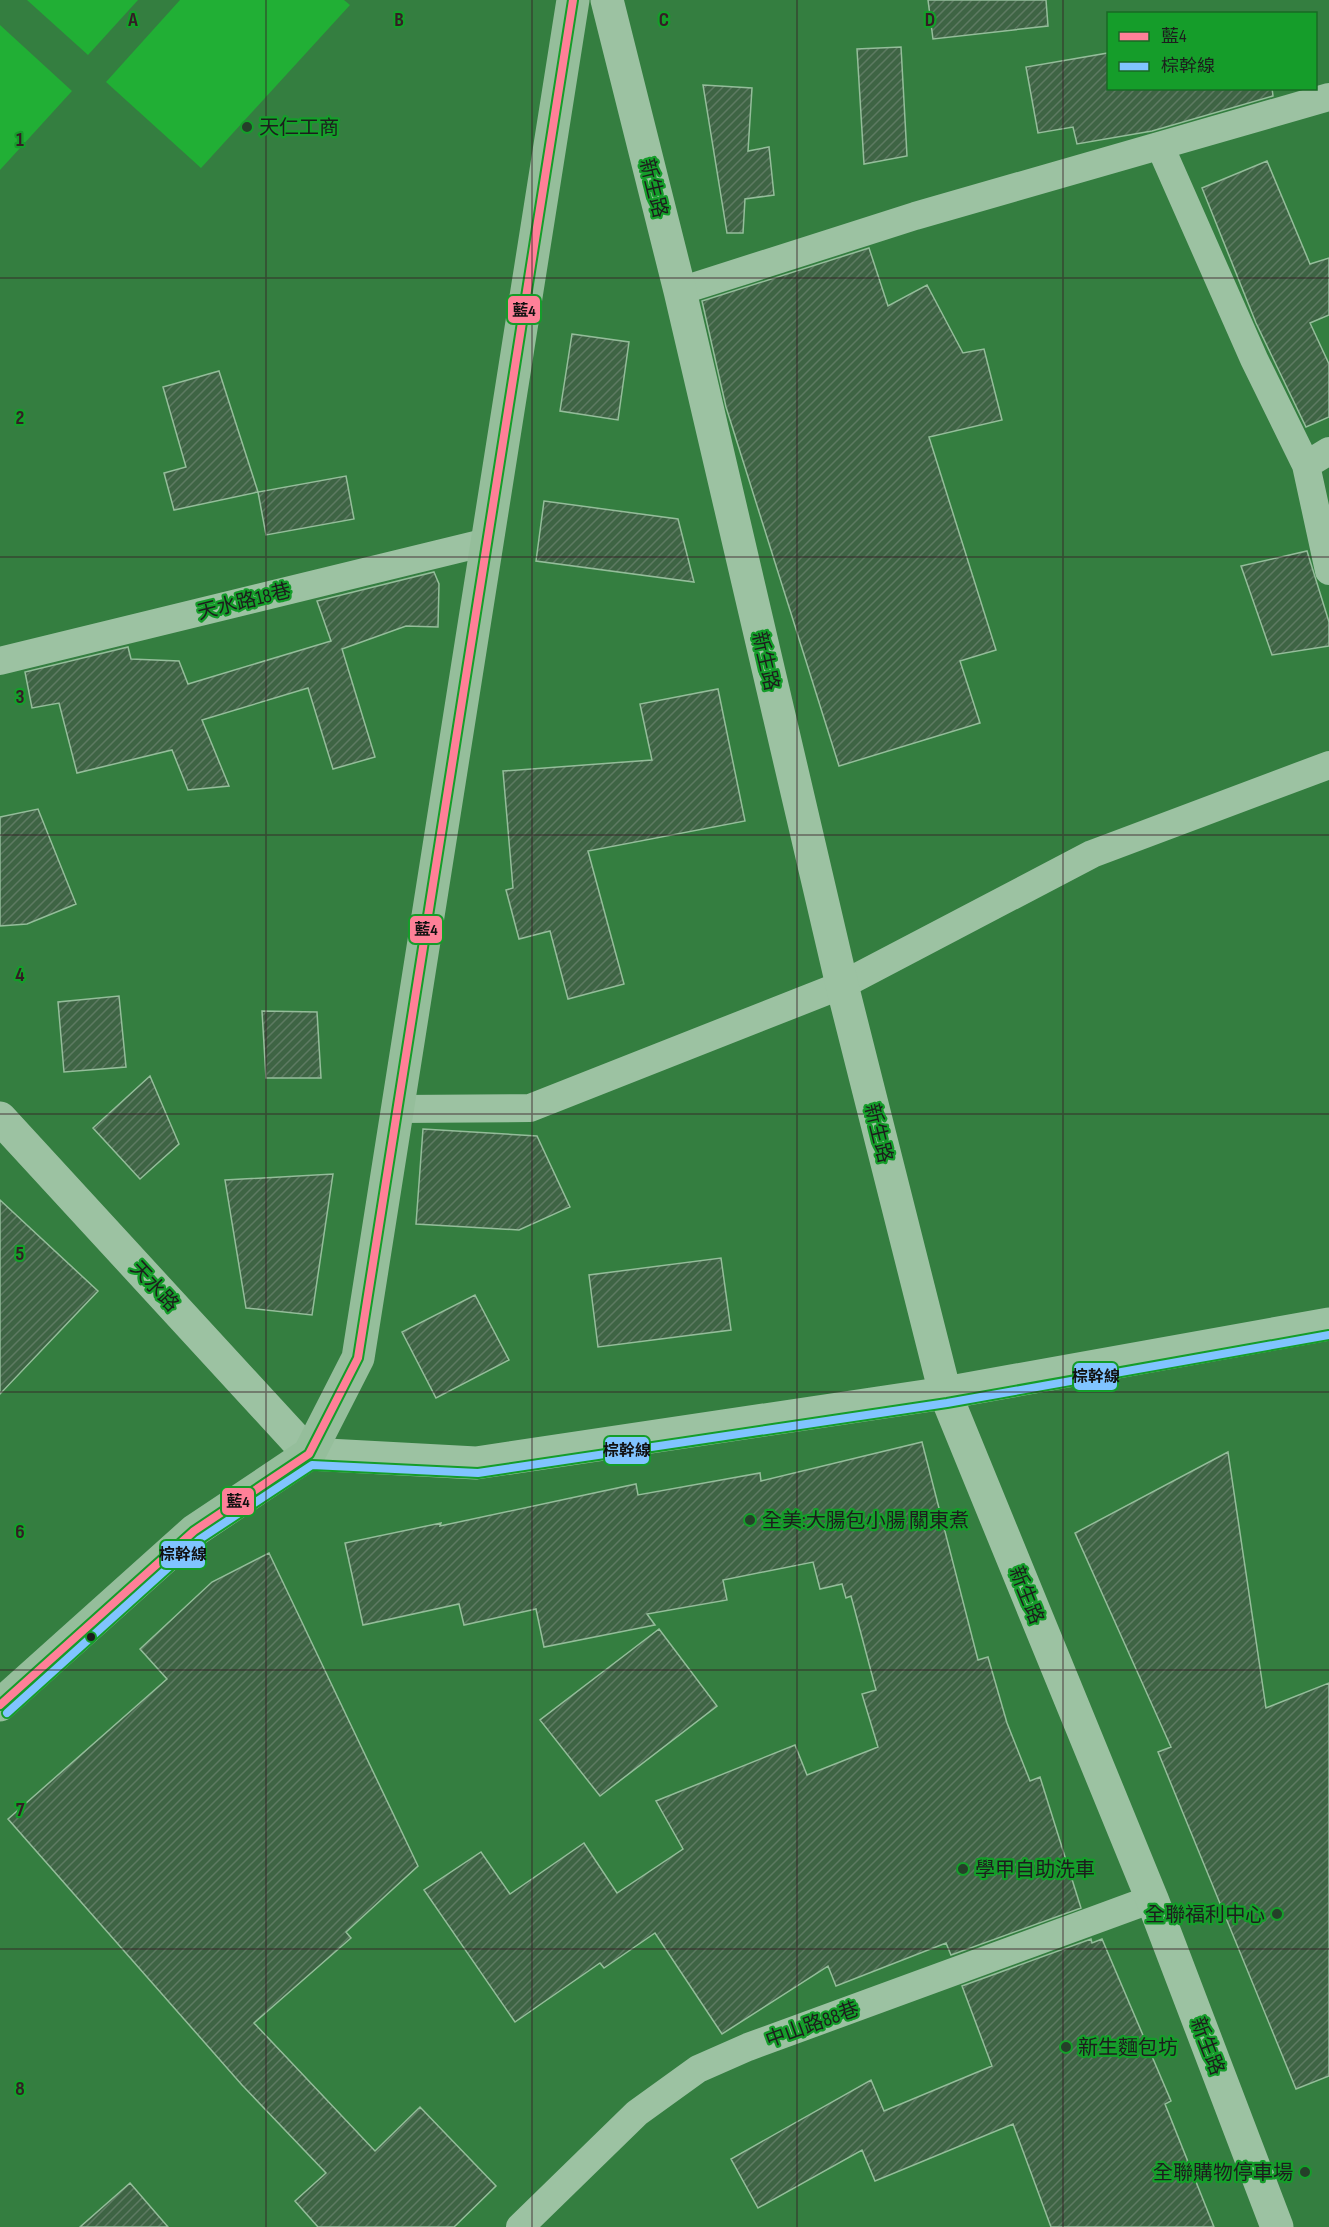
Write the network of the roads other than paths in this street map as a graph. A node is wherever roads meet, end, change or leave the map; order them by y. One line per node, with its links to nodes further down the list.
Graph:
1 (573, 0): 7 (main road)
2 (607, 0): 5 (street, 新生路)
3 (1329, 97): 4 (lane)
4 (1160, 146): 5 (lane); 6 (lane)
5 (680, 291): 11 (street, 新生路)
6 (1317, 458): 8 (lane)
7 (487, 542): 9 (lane, 天水路18巷); 12 (main road)
8 (1329, 571)
9 (0, 661)
10 (1329, 765): 11 (lane)
11 (842, 985): 12 (lane); 15 (street, 新生路)
12 (399, 1109): 16 (main road)
13 (0, 1118): 16 (street, 天水路)
14 (1329, 1324): 15 (street)
15 (945, 1393): 16 (street); 18 (street, 新生路)
16 (309, 1454): 17 (main road)
17 (0, 1705)
18 (1152, 1899): 19 (lane, 中山路88巷); 20 (street, 新生路)
19 (520, 2227)
20 (1276, 2227)

